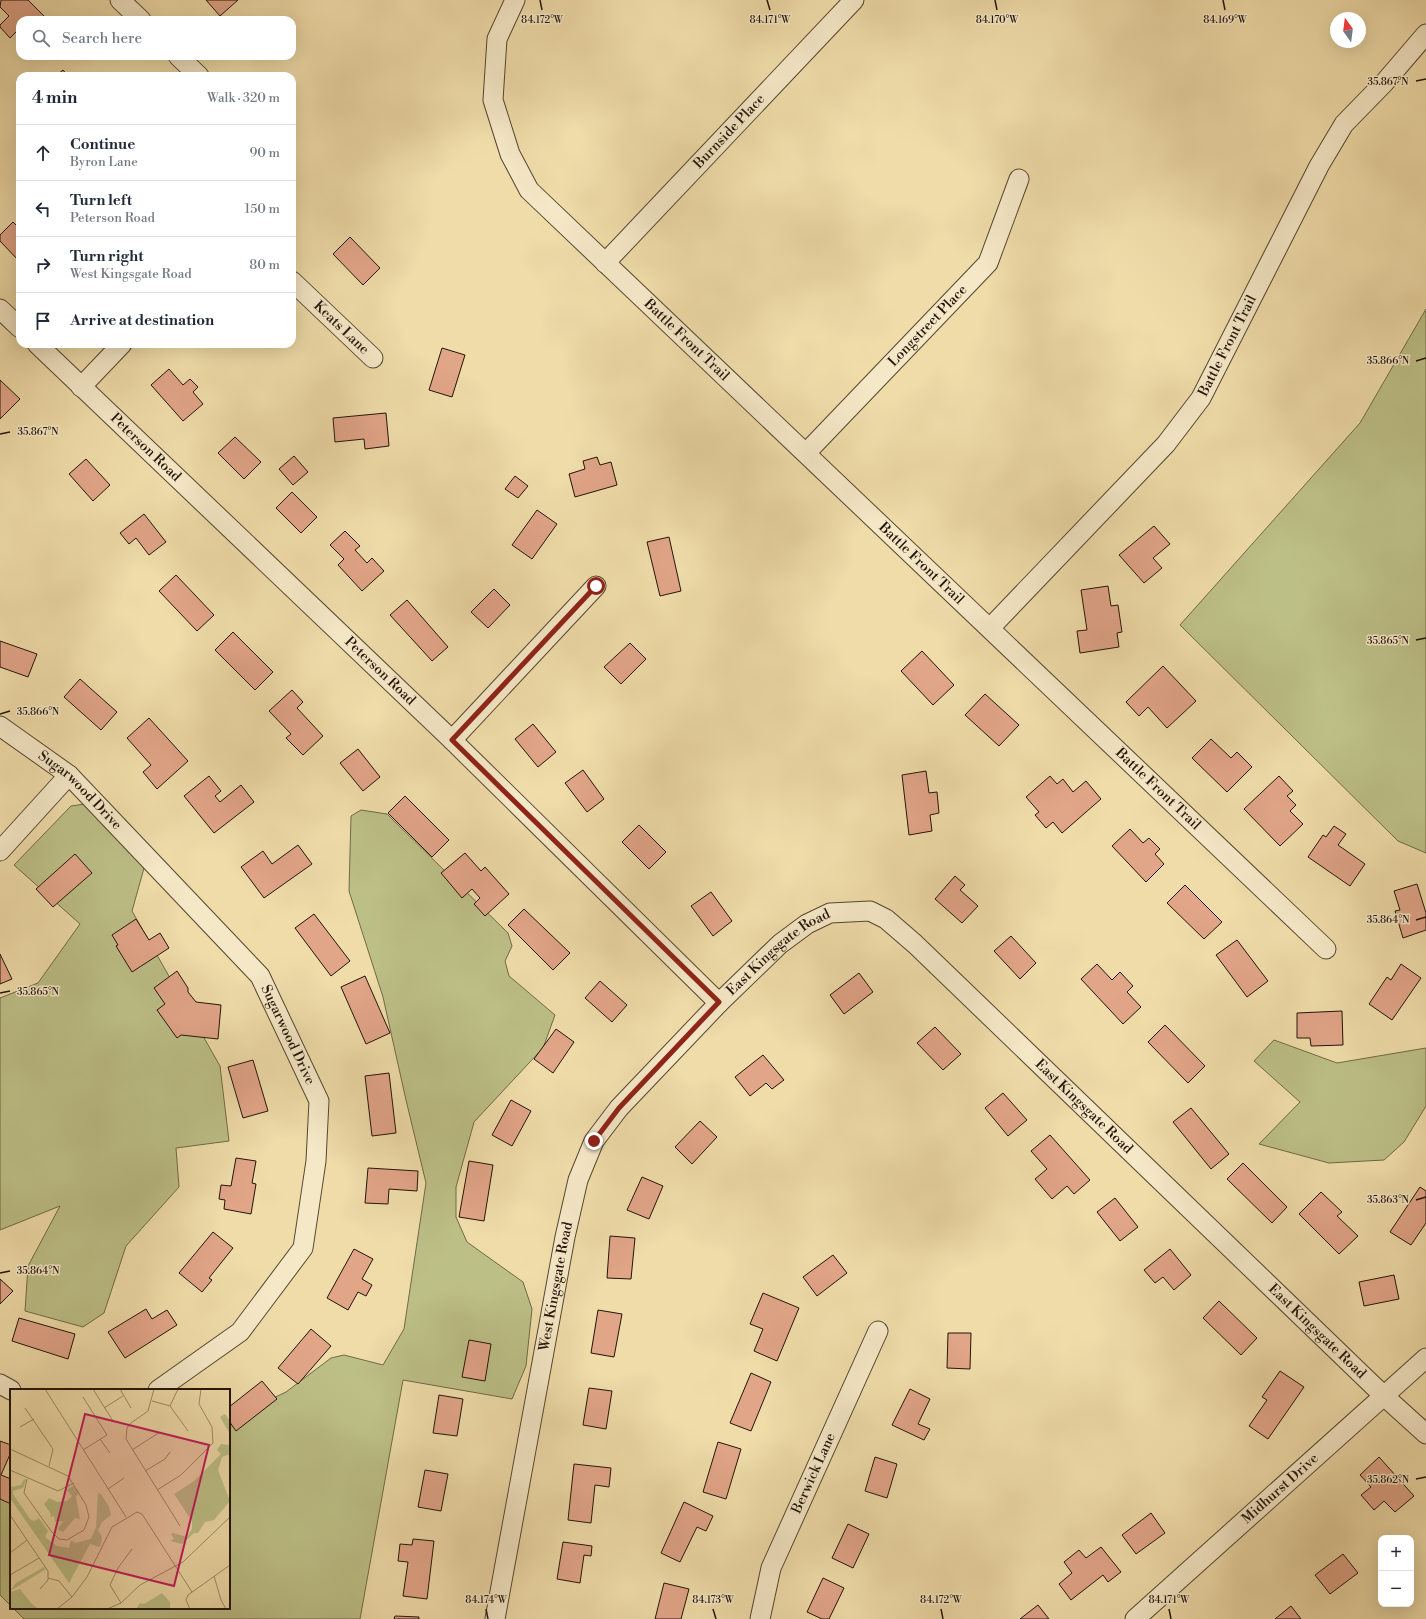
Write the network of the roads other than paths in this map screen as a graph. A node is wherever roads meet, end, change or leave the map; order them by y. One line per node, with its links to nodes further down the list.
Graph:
1 (120, 0): 4 (street)
2 (515, 0): 9 (street, Battle Front Trail)
3 (854, 0): 9 (street, Burnside Place)
4 (137, 16)
5 (1426, 34): 19 (street, Battle Front Trail)
6 (182, 60): 7 (street)
7 (195, 72)
8 (1019, 179): 17 (street, Longstreet Place)
9 (605, 263): 17 (street, Battle Front Trail)
10 (296, 285): 15 (street, Keats Lane)
11 (0, 309): 12 (street)
12 (16, 324)
13 (41, 348): 16 (street, Peterson Road)
14 (118, 348): 16 (street)
15 (373, 358)
16 (81, 387): 21 (street, Peterson Road)
17 (806, 453): 19 (street, Battle Front Trail)
18 (596, 586): 21 (street)
19 (990, 628): 24 (street, Battle Front Trail)
20 (0, 726): 22 (street, Sugarwood Drive)
21 (452, 740): 25 (street, Peterson Road)
22 (69, 775): 23 (street); 30 (street, Sugarwood Drive)
23 (0, 851)
24 (1326, 949)
25 (719, 1002): 31 (street, East Kingsgate Road); 33 (street, West Kingsgate Road)
26 (878, 1331): 34 (street, Berwick Lane)
27 (1426, 1358): 31 (street, Midhurst Drive)
28 (0, 1384): 29 (street)
29 (10, 1389)
30 (159, 1389)
31 (1384, 1396): 32 (street, East Kingsgate Road); 35 (street, Midhurst Drive)
32 (1426, 1434)
33 (495, 1619)
34 (760, 1619)
35 (1135, 1619)

